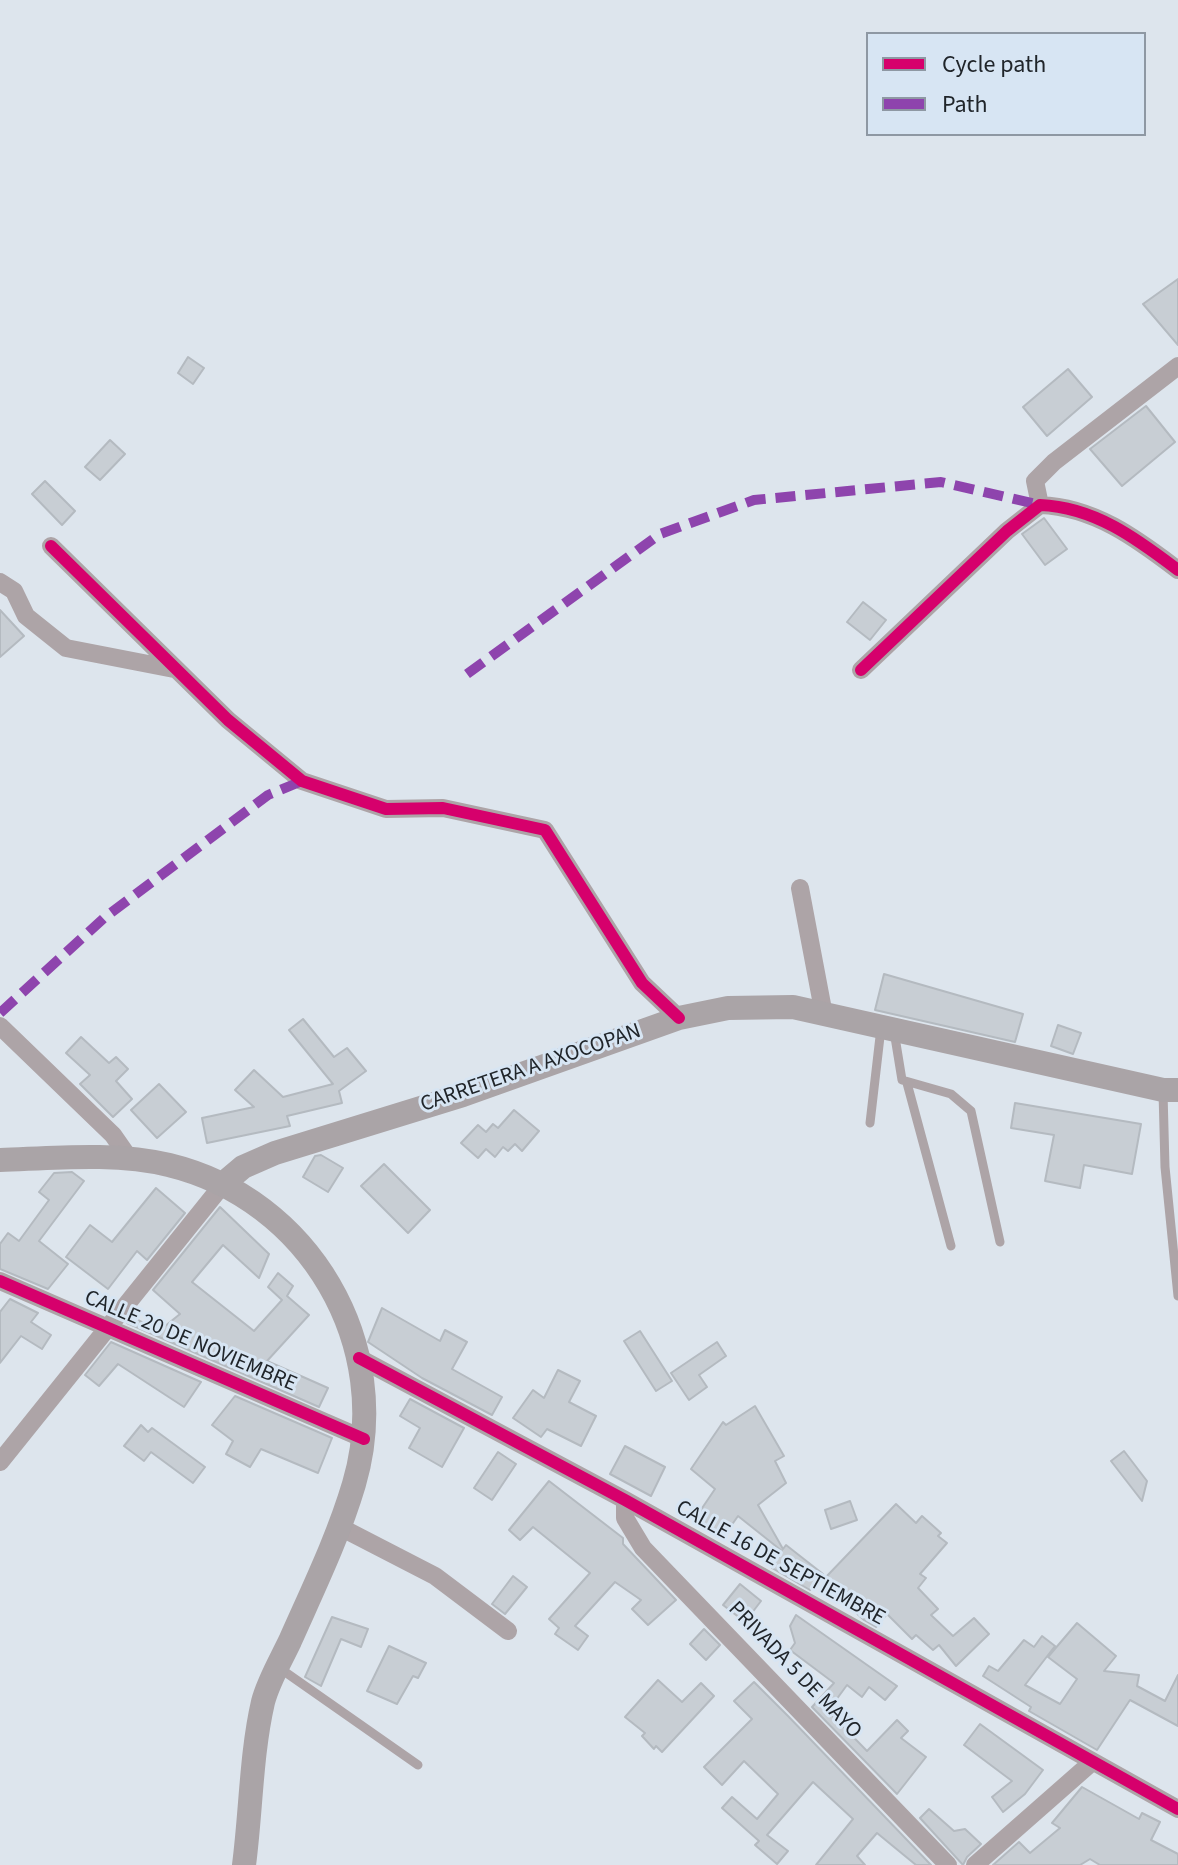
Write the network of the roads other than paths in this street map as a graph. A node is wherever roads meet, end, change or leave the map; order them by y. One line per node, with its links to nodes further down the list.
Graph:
1 (1178, 366): 2 (street)
2 (1040, 505): 4 (street); 7 (street)
3 (51, 546): 6 (street)
4 (1178, 570)
5 (0, 582): 6 (street)
6 (174, 669): 10 (street)
7 (861, 670)
8 (800, 888): 9 (street)
9 (824, 1015): 10 (main road, CARRETERA A AXOCOPAN); 12 (main road, CARRETERA A AXOCOPAN)
10 (679, 1018): 18 (main road, CARRETERA A AXOCOPAN)
11 (0, 1026): 16 (street)
12 (887, 1029): 13 (lane); 14 (main road, CARRETERA A AXOCOPAN); 15 (lane)
13 (907, 1083): 19 (lane); 20 (lane)
14 (1170, 1090): 22 (lane)
15 (870, 1123)
16 (129, 1158): 17 (main road); 18 (main road)
17 (0, 1160)
18 (224, 1183): 23 (street); 24 (main road)
19 (1000, 1242)
20 (951, 1246)
21 (0, 1281): 23 (street, CALLE 20 DE NOVIEMBRE)
22 (1178, 1296)
23 (108, 1328): 25 (street, CALLE 20 DE NOVIEMBRE); 26 (street)
24 (359, 1358): 25 (main road); 27 (street, CALLE 16 DE SEPTIEMBRE)
25 (364, 1439): 28 (main road)
26 (0, 1462)
27 (625, 1500): 31 (street, CALLE 16 DE SEPTIEMBRE); 35 (street, PRIVADA 5 DE MAYO)
28 (340, 1527): 29 (street); 30 (main road)
29 (508, 1631)
30 (278, 1667): 32 (lane); 34 (main road)
31 (1091, 1763): 33 (street, CALLE 16 DE SEPTIEMBRE); 36 (street)
32 (418, 1765)
33 (1178, 1809)
34 (244, 1865)
35 (948, 1865)
36 (975, 1865)

